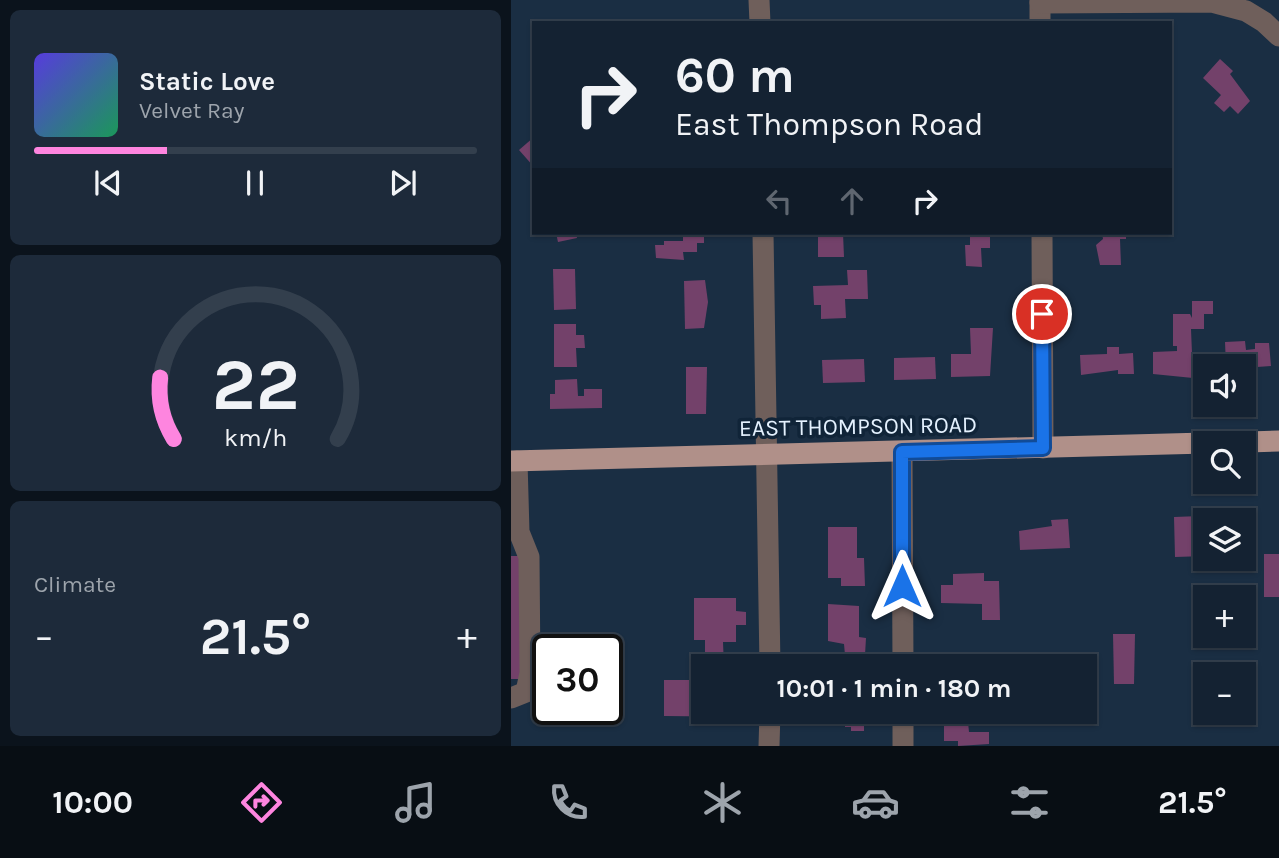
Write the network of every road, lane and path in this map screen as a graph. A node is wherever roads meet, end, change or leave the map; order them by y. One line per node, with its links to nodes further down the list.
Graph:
1 (759, 0): 3 (street)
2 (1040, 8): 4 (street)
3 (760, 21)
4 (1279, 36)
5 (763, 235): 12 (street)
6 (1042, 235): 10 (street)
7 (1279, 441): 8 (main road)
8 (1256, 442)
9 (1193, 443): 10 (main road, EAST THOMPSON ROAD)
10 (1043, 448): 11 (main road, EAST THOMPSON ROAD)
11 (902, 452): 12 (main road, EAST THOMPSON ROAD); 15 (street)
12 (766, 455): 13 (main road, EAST THOMPSON ROAD); 14 (street)
13 (514, 461): 16 (street)
14 (770, 654)
15 (902, 654)
16 (515, 697)
17 (770, 724): 19 (street)
18 (903, 724): 20 (street)
19 (769, 746)
20 (903, 746)

